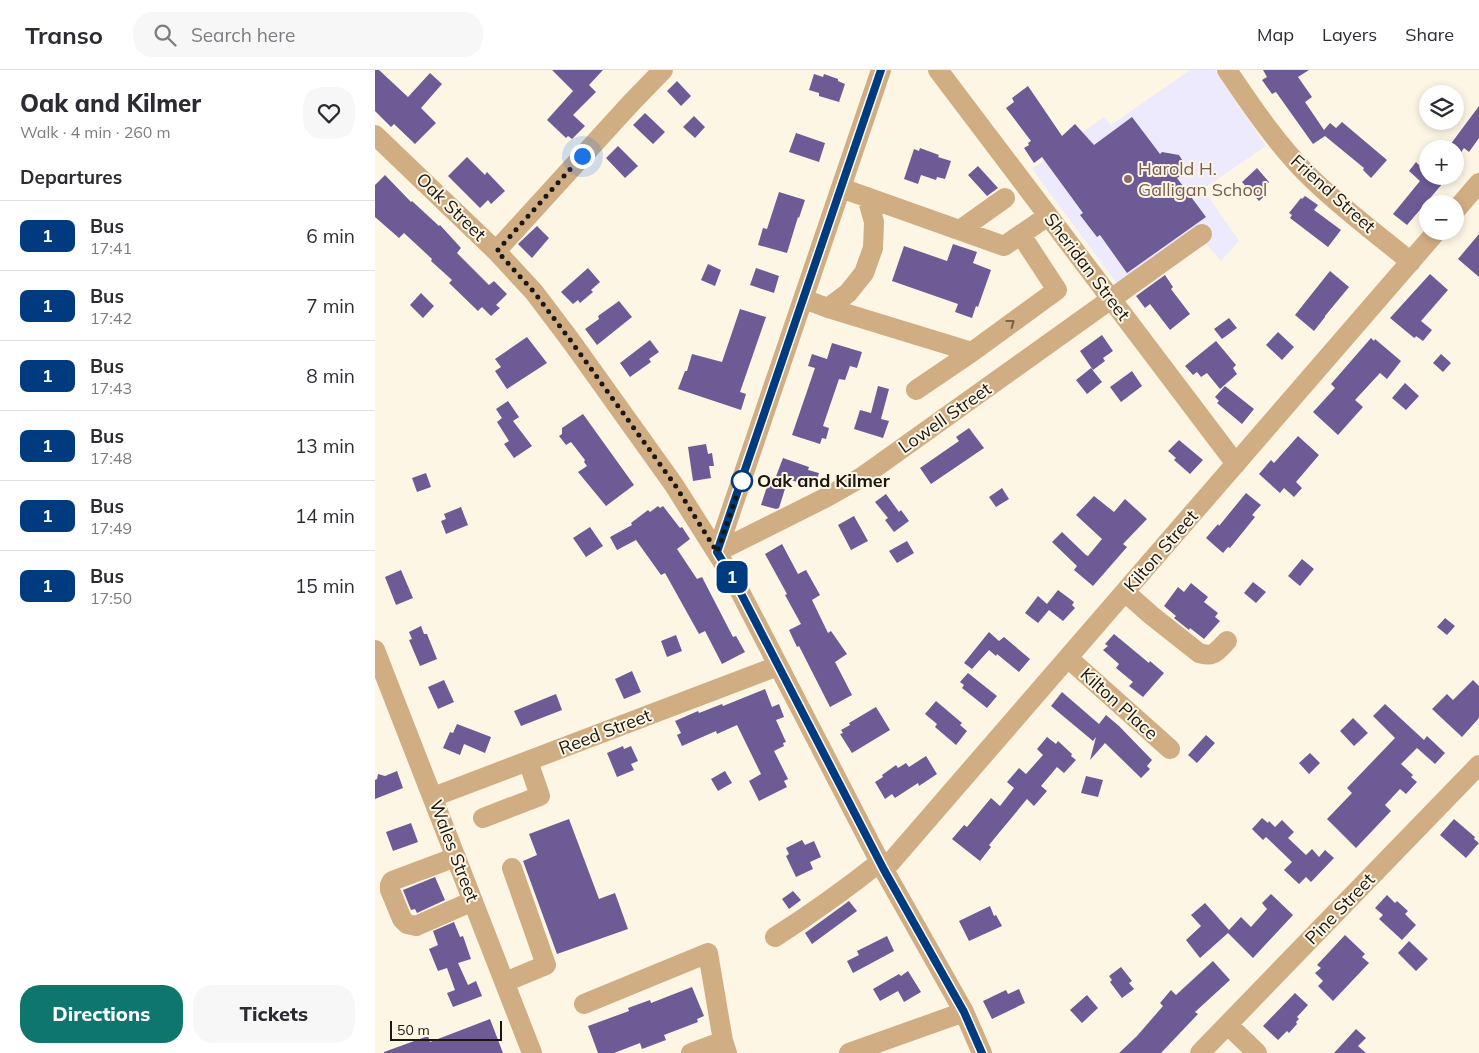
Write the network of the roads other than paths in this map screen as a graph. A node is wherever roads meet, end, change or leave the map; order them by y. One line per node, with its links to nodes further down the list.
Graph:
1 (663, 70): 16 (street)
2 (881, 70): 7 (street)
3 (938, 70): 11 (street, Sheridan Street)
4 (1227, 70): 17 (street, Friend Street)
5 (375, 135): 16 (street, Oak Street)
6 (1479, 183): 10 (street)
7 (841, 188): 8 (street); 18 (street)
8 (867, 197): 12 (street); 20 (street)
9 (1005, 198): 12 (street)
10 (1464, 200)
11 (1048, 216): 14 (street); 19 (street, Sheridan Street)
12 (960, 230): 14 (street)
13 (1202, 234): 19 (street, Lowell Street)
14 (1021, 235): 21 (street, one-way to 14)
15 (1429, 240): 17 (street, Kilton Street)
16 (497, 251): 24 (street, Oak Street)
17 (1411, 262): 23 (street, Kilton Street)
18 (804, 299): 20 (street); 24 (street)
19 (1111, 300): 23 (street, Sheridan Street); 24 (street, Lowell Street)
20 (828, 308): 21 (street)
21 (972, 352): 22 (street)
22 (916, 390)
23 (1236, 464): 25 (street, Kilton Street)
24 (717, 552): 29 (street, Oak Street)
25 (1125, 592): 26 (street); 28 (street, Kilton Street)
26 (1227, 641)
27 (375, 650): 33 (street, Wales Street)
28 (1068, 658): 30 (street, Kilton Place); 36 (street, Kilton Street)
29 (778, 666): 31 (street, Reed Street); 36 (street, Oak Street)
30 (1170, 749)
31 (528, 761): 33 (street, Reed Street); 34 (street)
32 (1479, 765): 43 (street, Pine Street)
33 (433, 797): 35 (street, Wales Street)
34 (483, 818)
35 (456, 857): 38 (street, Wales Street); 38 (street)
36 (882, 866): 39 (street, Kilton Street); 42 (street, Oak Street)
37 (512, 868): 40 (street)
38 (473, 901): 40 (street, Wales Street)
39 (775, 937)
40 (505, 982): 45 (street, Wales Street)
41 (584, 1004): 44 (street)
42 (964, 1012): 47 (street); 48 (street, Oak Street)
43 (1228, 1025): 49 (street, Pine Street); 50 (street)
44 (725, 1047): 46 (street)
45 (532, 1053)
46 (691, 1053)
47 (849, 1053)
48 (982, 1053)
49 (1201, 1053)
50 (1257, 1053)

